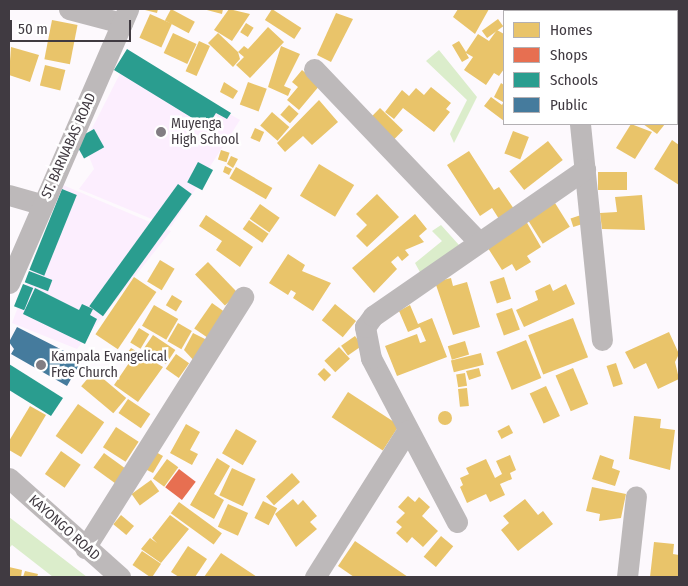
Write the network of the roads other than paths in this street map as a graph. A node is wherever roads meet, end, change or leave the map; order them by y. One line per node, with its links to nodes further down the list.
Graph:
1 (69, 9): 2 (street)
2 (125, 16): 7 (street, ST. BARNABAS ROAD)
3 (314, 69): 8 (street)
4 (580, 125): 5 (street)
5 (585, 169): 8 (street); 11 (street)
6 (9, 195): 7 (street)
7 (43, 205): 9 (street, ST. BARNABAS ROAD)
8 (480, 242): 12 (street)
9 (9, 283)
10 (243, 296): 16 (street)
11 (602, 340)
12 (407, 431): 15 (street); 17 (street)
13 (9, 478): 16 (street, KAYONGO ROAD)
14 (636, 496): 19 (street)
15 (457, 522)
16 (85, 548): 18 (street, KAYONGO ROAD)
17 (321, 575)
18 (120, 577)
19 (628, 577)

